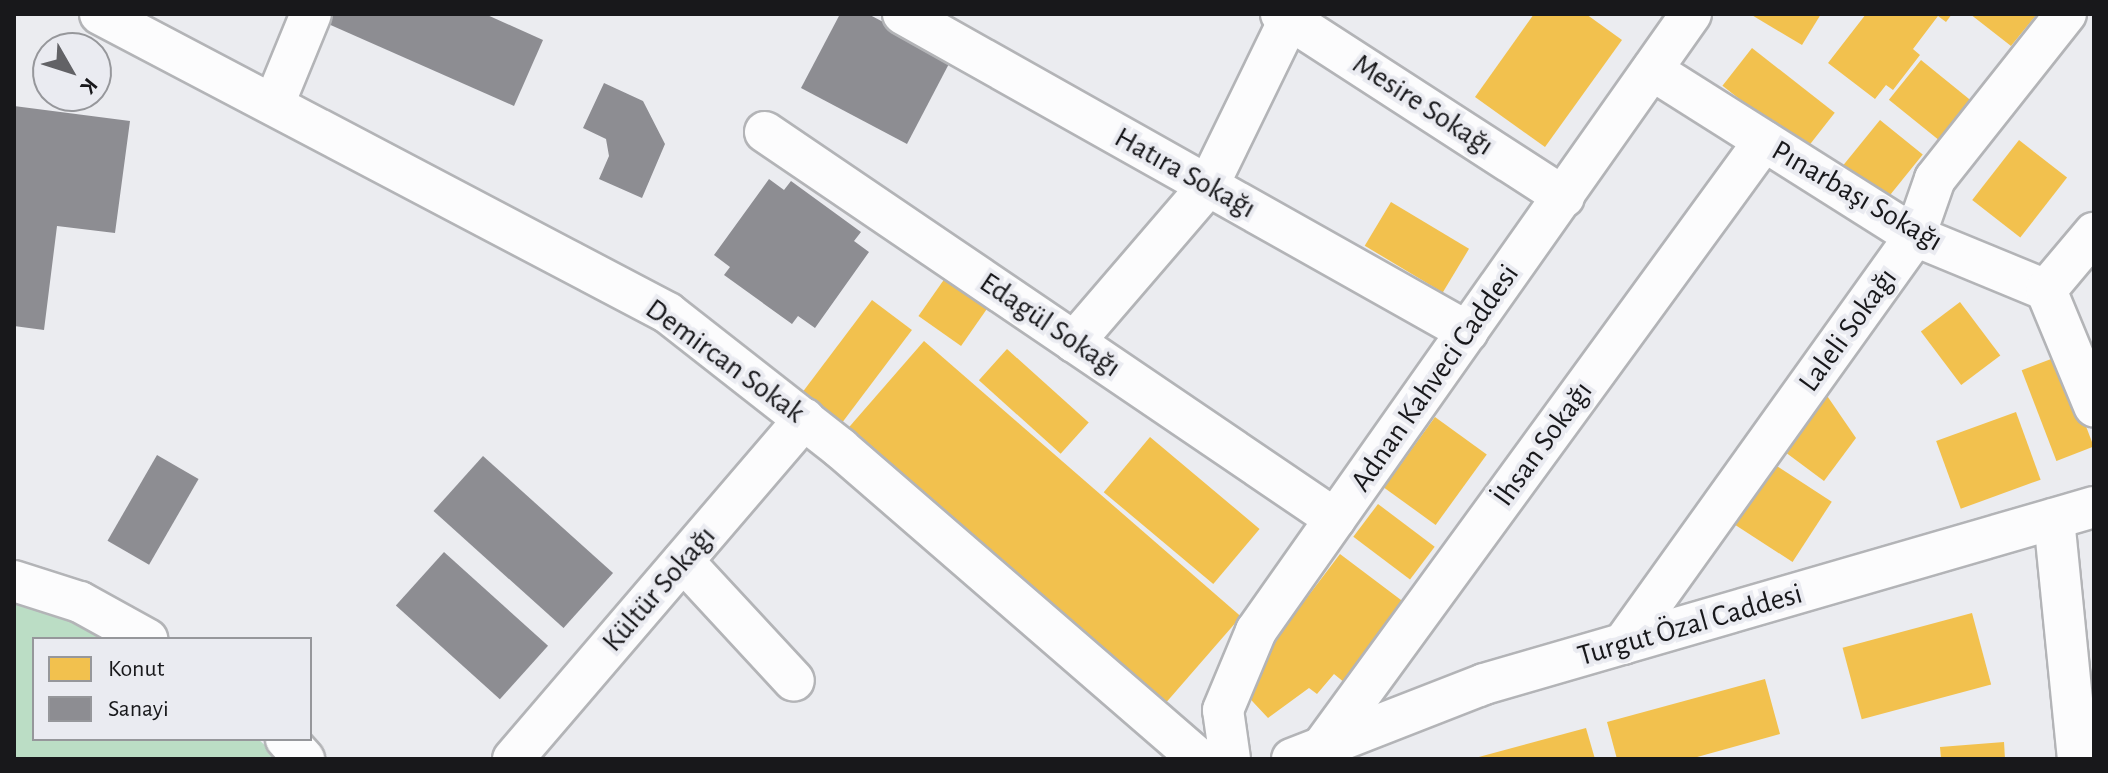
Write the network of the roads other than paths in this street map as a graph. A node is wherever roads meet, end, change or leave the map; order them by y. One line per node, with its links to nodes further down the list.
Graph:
1 (100, 14): 8 (street, Demircan Sokak)
2 (311, 14): 8 (street)
3 (903, 14): 11 (street, Hatıra Sokağı)
4 (2066, 14): 14 (street, Laleli Sokağı)
5 (1287, 16): 11 (street); 12 (street, Mesire Sokağı)
6 (1673, 21): 7 (street, Adnan Kahveci Caddesi)
7 (1652, 70): 10 (street, Pınarbaşı Sokağı); 12 (street, Adnan Kahveci Caddesi)
8 (274, 104): 19 (street, Demircan Sokak)
9 (765, 132): 17 (street, Edagül Sokağı)
10 (1764, 141): 14 (street, Pınarbaşı Sokağı); 29 (street, İhsan Sokağı)
11 (1208, 186): 16 (street, Hatıra Sokağı); 17 (street)
12 (1564, 197): 16 (street, Adnan Kahveci Caddesi)
13 (2094, 233): 15 (street)
14 (1915, 236): 15 (street, Pınarbaşı Sokağı); 26 (street, Laleli Sokağı)
15 (2046, 290): 18 (street)
16 (1468, 332): 21 (street, Adnan Kahveci Caddesi)
17 (1074, 342): 21 (street, Edagül Sokağı)
18 (2094, 406)
19 (804, 419): 23 (street, Kültür Sokağı); 32 (street, Demircan Sokak)
20 (2094, 507): 22 (street, Turgut Özal Caddesi)
21 (1335, 519): 33 (street, Adnan Kahveci Caddesi)
22 (2054, 519): 26 (street, Turgut Özal Caddesi); 34 (street)
23 (683, 561): 27 (street); 31 (street, Kültür Sokağı)
24 (14, 581): 25 (street)
25 (143, 637)
26 (1623, 644): 29 (street, Turgut Özal Caddesi)
27 (794, 681)
28 (288, 741): 30 (street)
29 (1307, 753)
30 (304, 759)
31 (513, 759)
32 (1199, 759)
33 (1230, 759)
34 (2078, 759)

